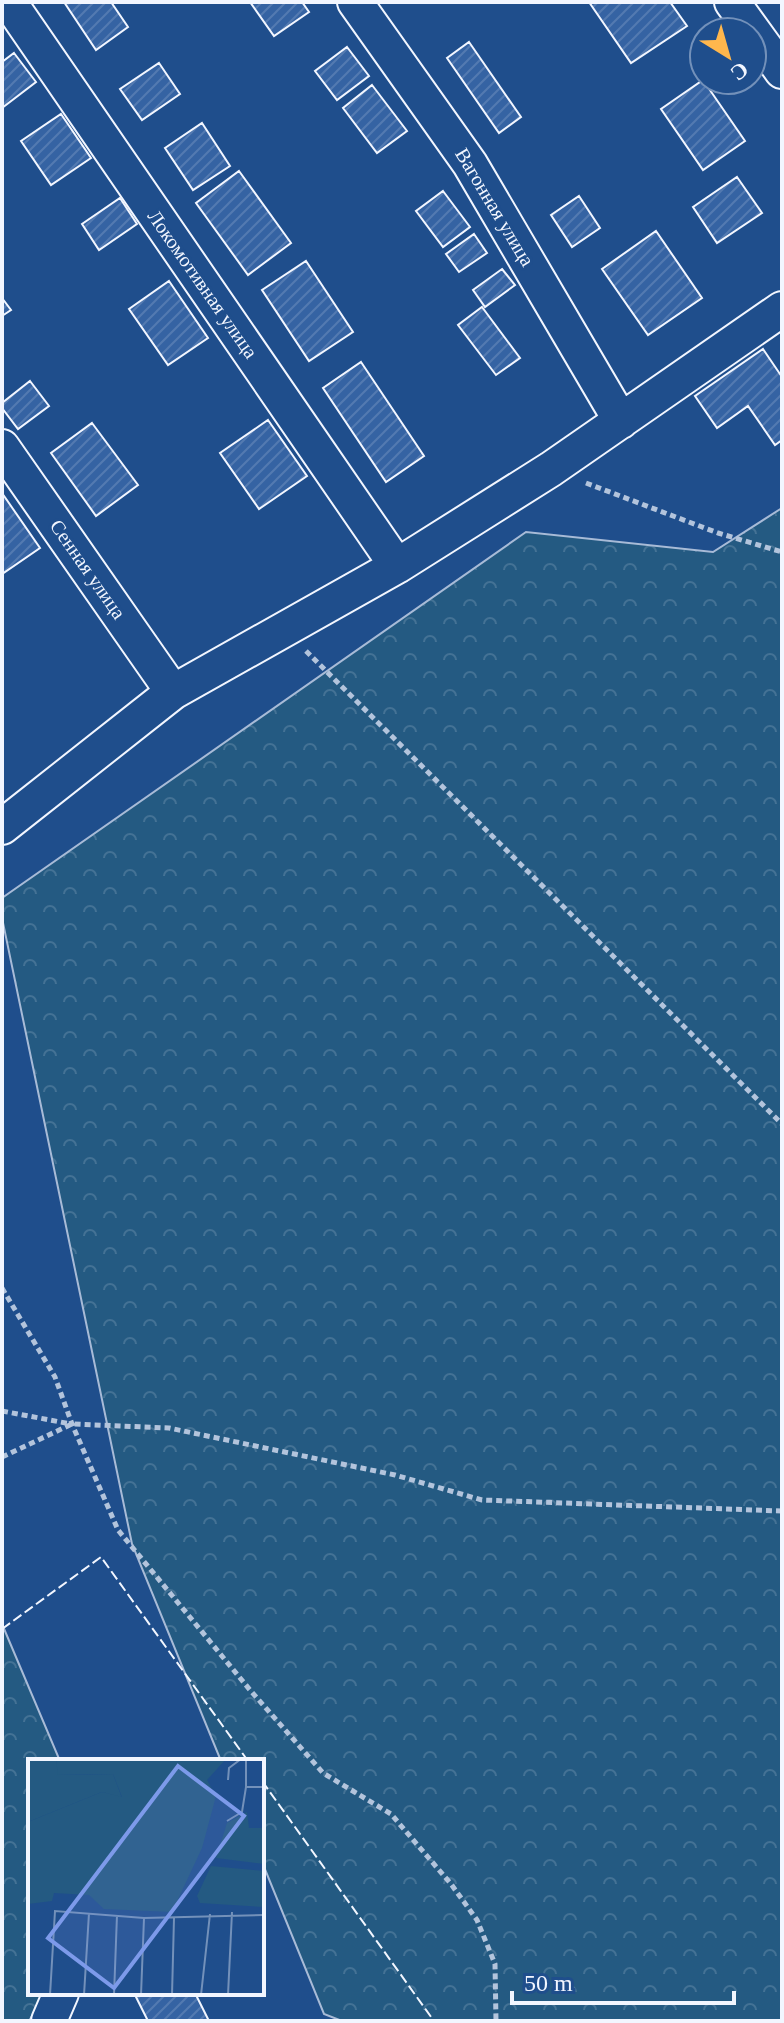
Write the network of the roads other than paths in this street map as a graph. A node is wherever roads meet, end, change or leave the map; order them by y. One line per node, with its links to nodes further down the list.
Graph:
1 (9, 2): 8 (street, Локомотивная улица)
2 (355, 2): 6 (street, Вагонная улица)
3 (732, 2): 4 (street)
4 (782, 71)
5 (782, 309): 6 (street)
6 (621, 421): 8 (street)
7 (2, 447): 9 (street, Сенная улица)
8 (397, 566): 9 (street)
9 (173, 692): 10 (street)
10 (2, 827)
11 (60, 1995): 12 (street)
12 (49, 2021)

